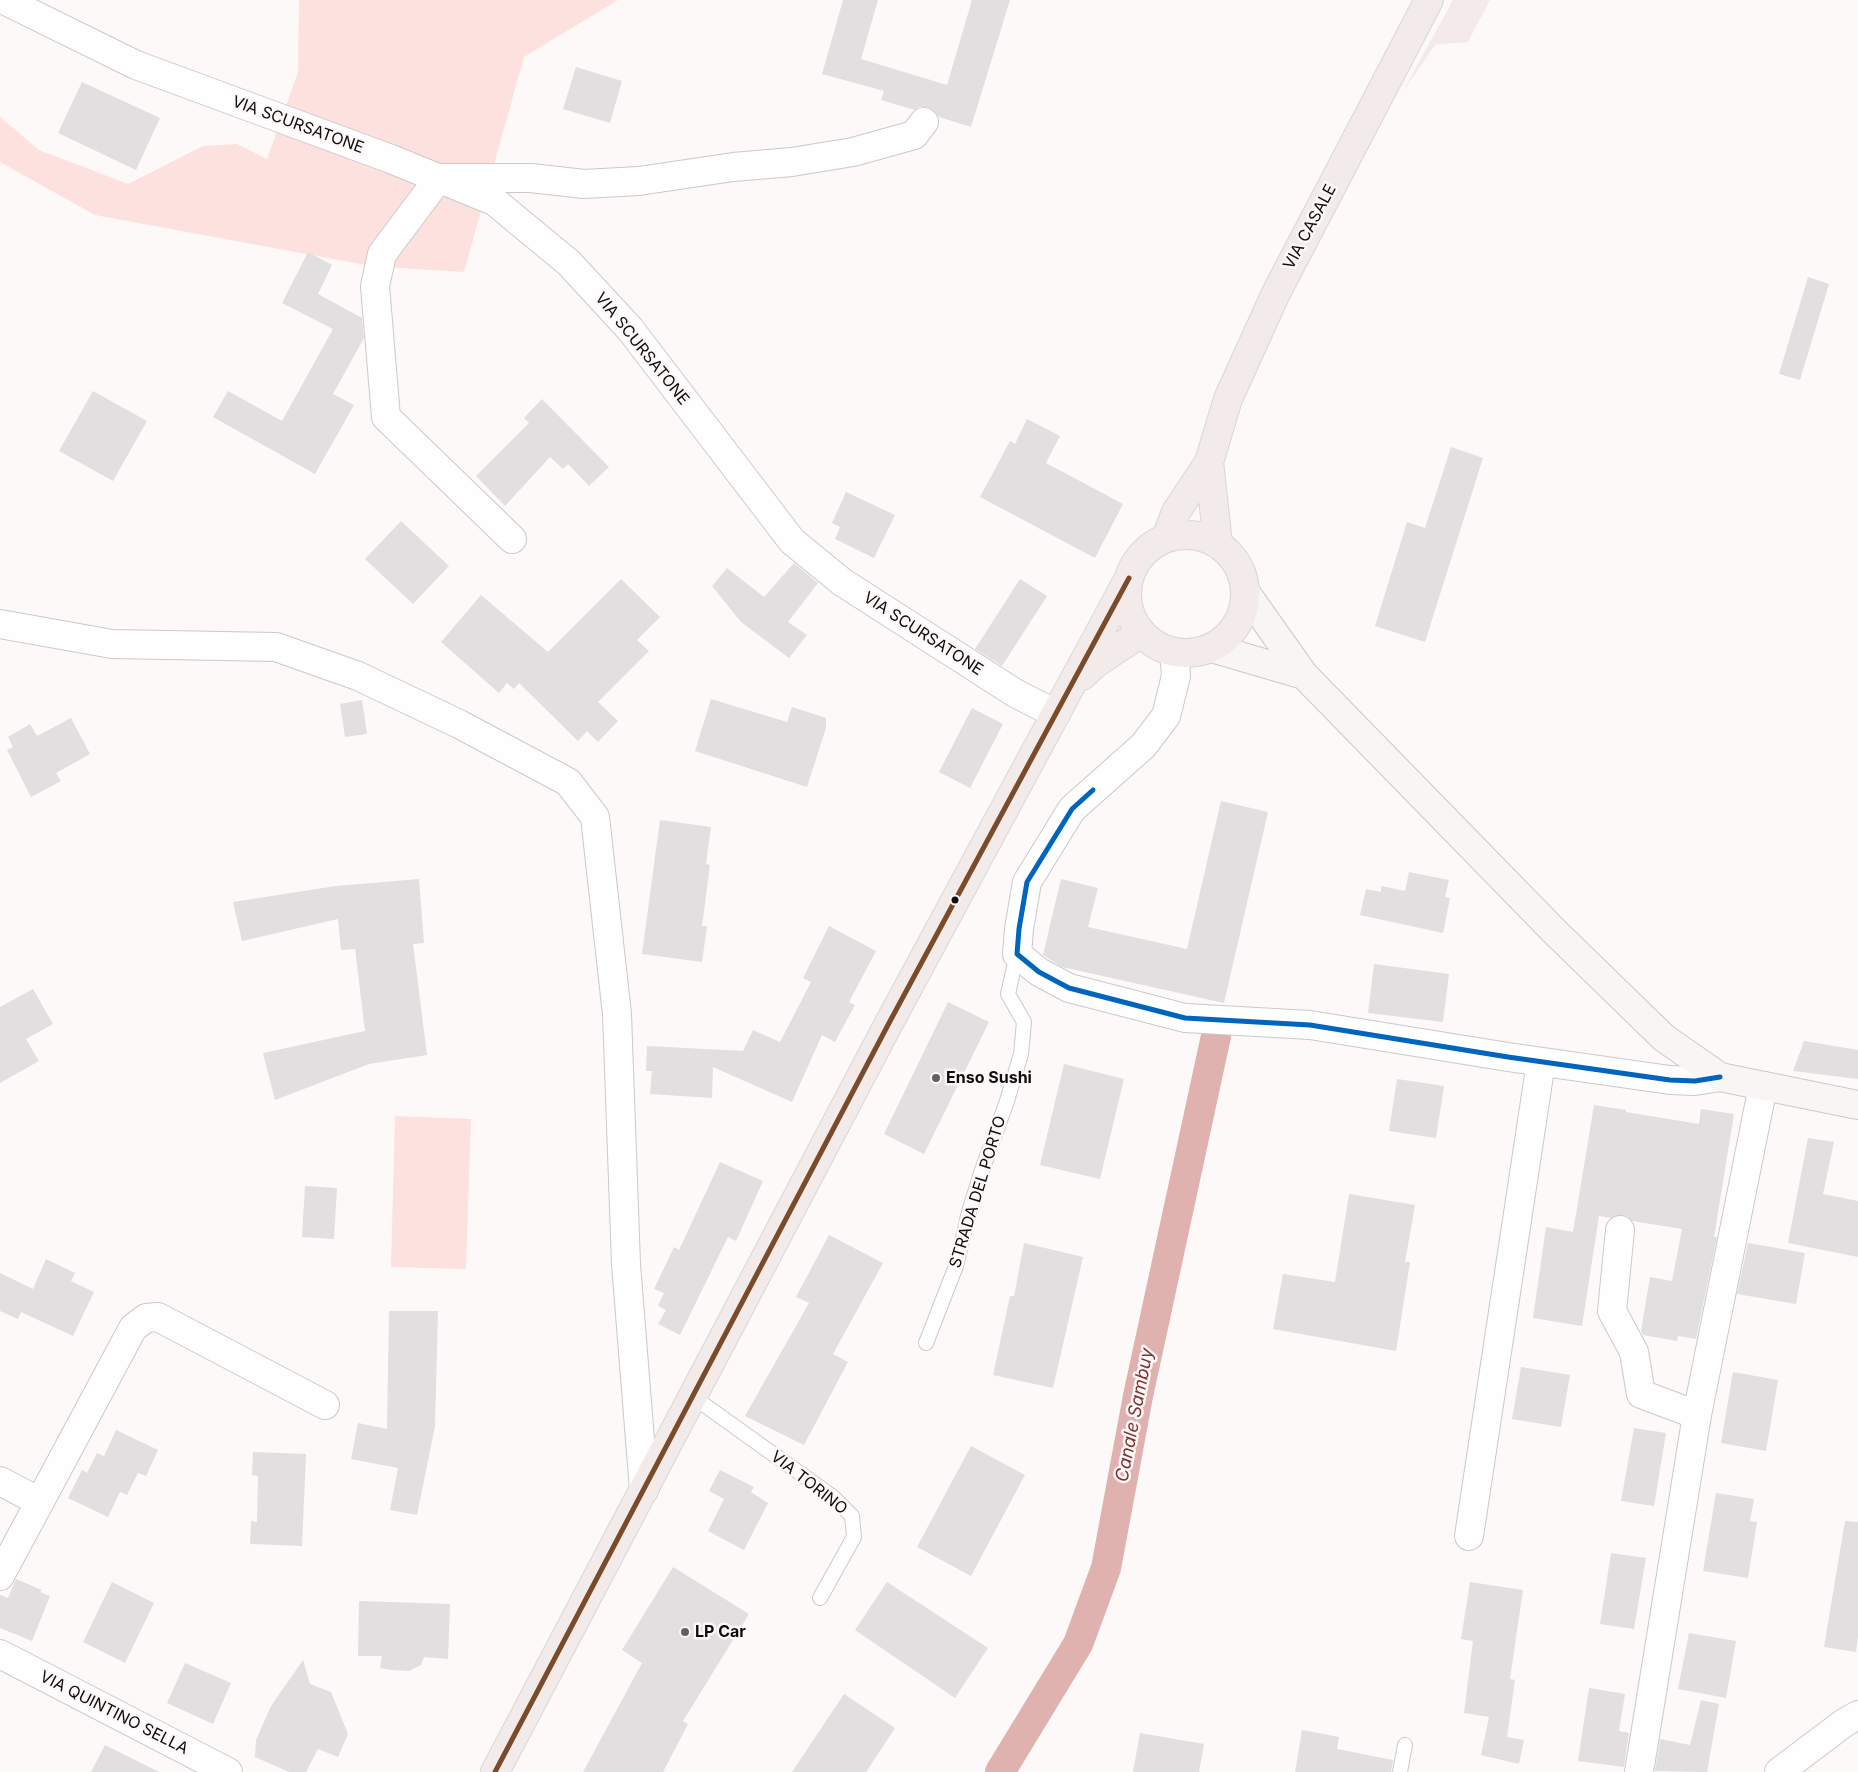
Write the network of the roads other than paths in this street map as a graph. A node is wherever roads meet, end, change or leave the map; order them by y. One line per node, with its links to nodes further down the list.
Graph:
1 (4, 0): 4 (street, VIA SCURSATONE)
2 (1430, 0): 5 (main road, VIA CASALE)
3 (924, 122): 4 (street)
4 (439, 178): 7 (street); 17 (street, VIA SCURSATONE)
5 (1209, 462): 6 (main road); 8 (main road)
6 (1166, 538): 8 (main road); 9 (main road)
7 (512, 540)
8 (1218, 544): 10 (main road)
9 (1129, 578): 12 (main road); 16 (main road)
10 (1246, 593): 13 (main road); 15 (main road)
11 (0, 624): 29 (street)
12 (1140, 632): 14 (main road); 16 (main road)
13 (1212, 648): 14 (main road); 15 (main road)
14 (1174, 652): 18 (street, STRADA DEL PORTO)
15 (1304, 676): 20 (main road)
16 (1073, 684): 17 (main road)
17 (1056, 714): 25 (main road)
18 (1018, 954): 19 (street); 24 (lane, STRADA DEL PORTO)
19 (1541, 1062): 20 (street); 31 (street)
20 (1720, 1077): 21 (main road)
21 (1763, 1086): 22 (main road); 27 (street)
22 (1858, 1105)
23 (1620, 1230): 27 (street)
24 (926, 1343)
25 (692, 1396): 29 (main road); 33 (lane, VIA TORINO)
26 (325, 1406): 30 (street)
27 (1697, 1415): 40 (street)
28 (0, 1481): 30 (street)
29 (644, 1490): 38 (main road)
30 (40, 1502): 32 (street)
31 (1469, 1536)
32 (0, 1576)
33 (820, 1598)
34 (0, 1654): 37 (street, VIA QUINTINO SELLA)
35 (1858, 1715): 41 (street)
36 (1405, 1745): 39 (lane)
37 (228, 1772)
38 (495, 1772)
39 (1400, 1772)
40 (1639, 1772)
41 (1779, 1772)

